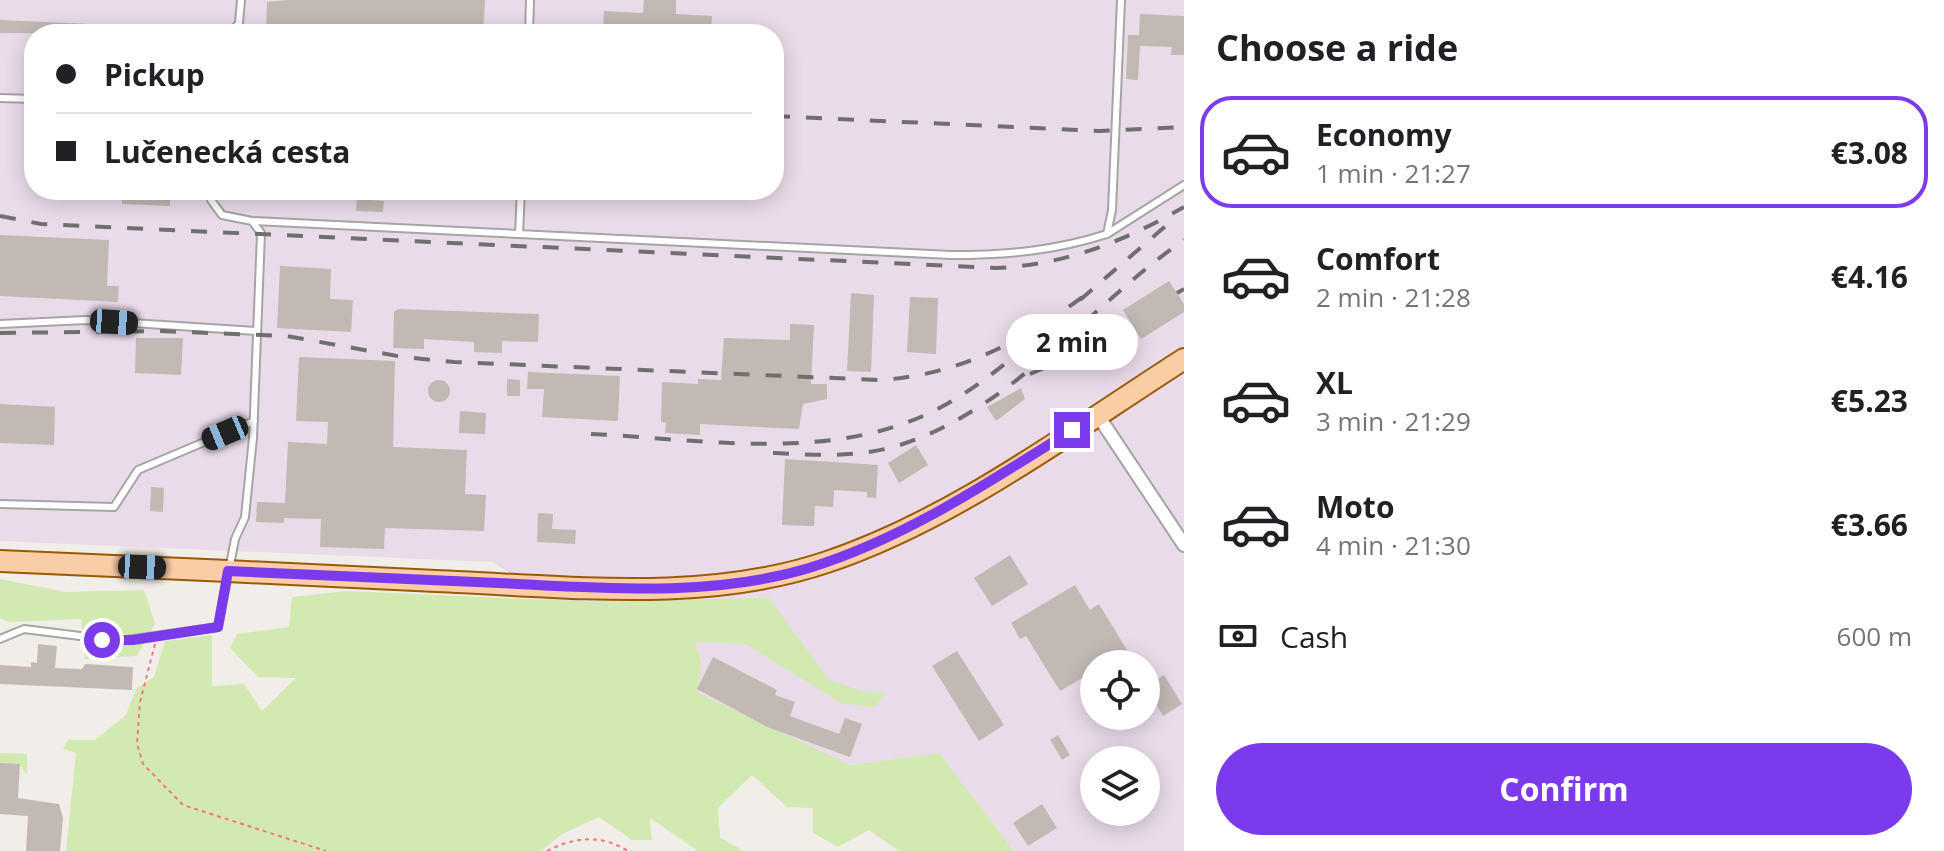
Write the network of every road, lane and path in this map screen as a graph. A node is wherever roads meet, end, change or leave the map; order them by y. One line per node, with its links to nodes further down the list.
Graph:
1 (241, 0): 4 (lane)
2 (530, 0): 5 (lane)
3 (1121, 0): 13 (lane)
4 (238, 24)
5 (529, 24)
6 (0, 98): 7 (lane)
7 (24, 99)
8 (1184, 185): 13 (lane)
9 (211, 200): 11 (lane)
10 (521, 200): 12 (lane)
11 (252, 221): 12 (lane); 15 (lane)
12 (519, 234): 13 (lane)
13 (1107, 234)
14 (0, 324): 15 (lane)
15 (257, 331): 18 (lane)
16 (1184, 359): 17 (main road)
17 (1097, 414): 20 (street); 22 (main road)
18 (254, 421): 19 (lane); 22 (lane)
19 (0, 504)
20 (1184, 545)
21 (0, 561): 22 (main road)
22 (228, 571): 23 (lane)
23 (157, 635): 24 (lane); 25 (path)
24 (0, 639)
25 (326, 851)
26 (547, 851): 27 (path)
27 (628, 851)

